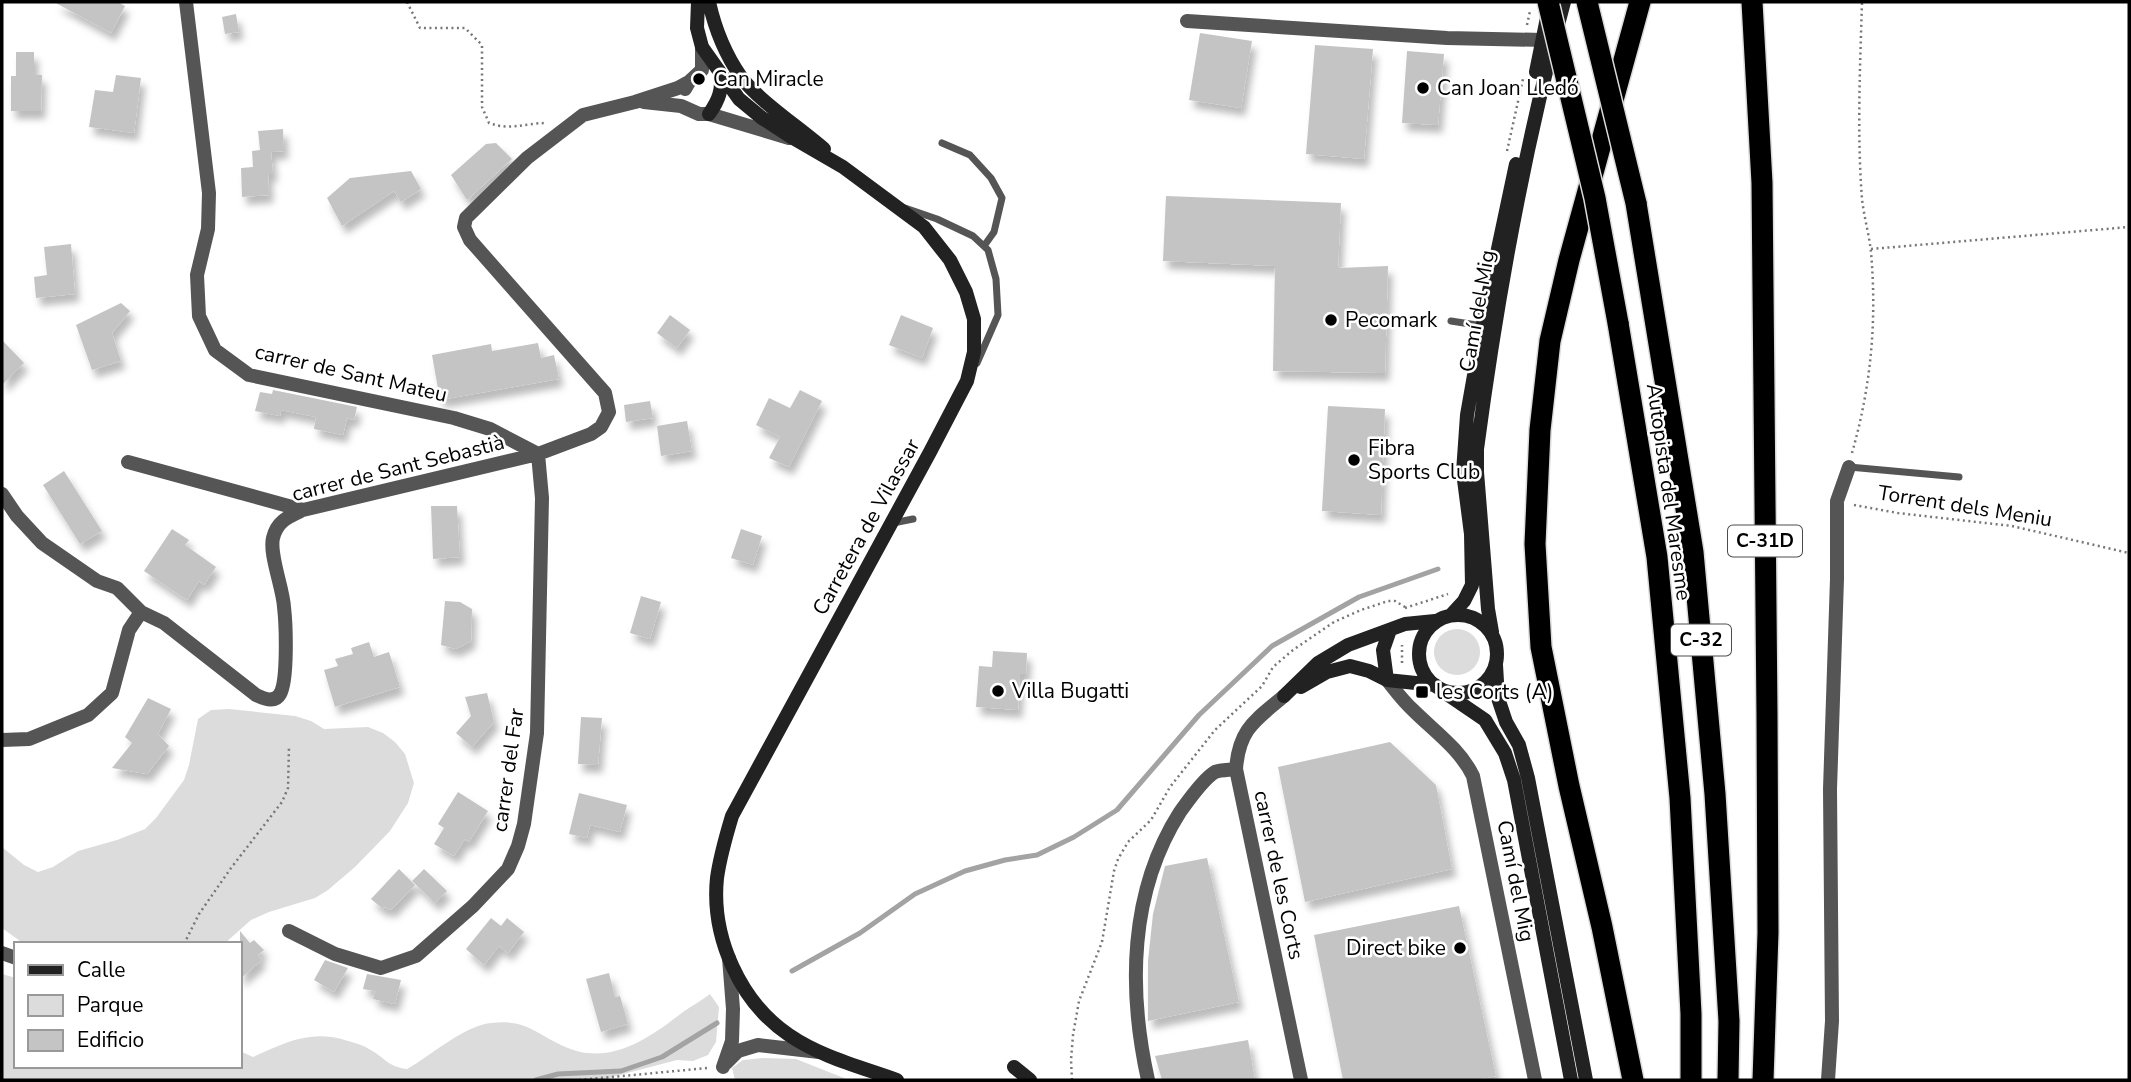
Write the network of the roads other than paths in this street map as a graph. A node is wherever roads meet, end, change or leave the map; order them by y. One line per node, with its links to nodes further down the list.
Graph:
1 (186, 2): 26 (street, carrer de Sant Mateu)
2 (698, 2): 11 (street, Carretera de Vilassar)
3 (708, 2): 13 (street); 18 (street)
4 (1550, 2): 10 (street, Camí del Mig); 58 (highway, Autopista del Maresme / C-32, bridge)
5 (1564, 2): 24 (street, Camí del Mig)
6 (1587, 2): 59 (highway, Autopista del Maresme / C-32, bridge)
7 (1640, 2): 57 (highway)
8 (1752, 2): 60 (highway, C-31D)
9 (1187, 21): 10 (street)
10 (1542, 40): 23 (street, Camí del Mig)
11 (702, 47): 12 (street); 13 (street, Carretera de Vilassar)
12 (702, 70): 13 (street); 14 (street)
13 (720, 75): 17 (street); 18 (street, Carretera de Vilassar)
14 (689, 82): 15 (street, carrer de Sant Sebastià); 16 (street)
15 (635, 102): 16 (street); 26 (street, carrer de Sant Sebastià)
16 (691, 108): 17 (street)
17 (709, 114): 18 (street)
18 (797, 134): 20 (street, Carretera de Vilassar)
19 (942, 143): 21 (lane)
20 (891, 203): 21 (lane); 25 (street, Carretera de Vilassar)
21 (984, 246): 25 (lane)
22 (1451, 321): 23 (lane)
23 (1482, 325): 24 (lane); 35 (street, Camí del Mig)
24 (1491, 350): 38 (street, Camí del Mig)
25 (967, 382): 33 (street, Carretera de Vilassar)
26 (538, 454): 31 (street, carrer de Sant Sebastià); 45 (street, carrer del Far)
27 (128, 462): 31 (street)
28 (1849, 467): 29 (lane); 61 (street)
29 (1959, 477)
30 (2, 494): 34 (street)
31 (303, 510): 34 (street, carrer de Sant Sebastià)
32 (913, 519): 33 (lane)
33 (892, 523): 46 (street, Carretera de Vilassar)
34 (141, 612): 43 (street)
35 (1452, 614): 36 (street); 38 (street)
36 (1435, 621): 37 (street); 41 (street)
37 (1390, 630): 40 (street); 42 (street)
38 (1492, 632): 39 (street)
39 (1496, 665): 41 (street); 56 (street, Camí del Mig)
40 (1387, 680): 41 (street); 42 (street); 54 (street, Camí del Mig)
41 (1438, 687): 55 (street, Camí del Mig)
42 (1284, 696): 44 (street, carrer de les Corts)
43 (2, 740)
44 (1236, 769): 52 (street); 53 (street, carrer de les Corts)
45 (289, 930)
46 (728, 954): 47 (street, Carretera de Vilassar); 49 (street)
47 (820, 1053): 49 (street); 50 (street, Carretera de Vilassar)
48 (1014, 1067): 51 (street)
49 (724, 1074)
50 (897, 1080)
51 (1030, 1080)
52 (1148, 1080)
53 (1301, 1080)
54 (1535, 1080)
55 (1572, 1080)
56 (1586, 1080)
57 (1633, 1080)
58 (1691, 1080)
59 (1728, 1080)
60 (1763, 1080)
61 (1828, 1080)

